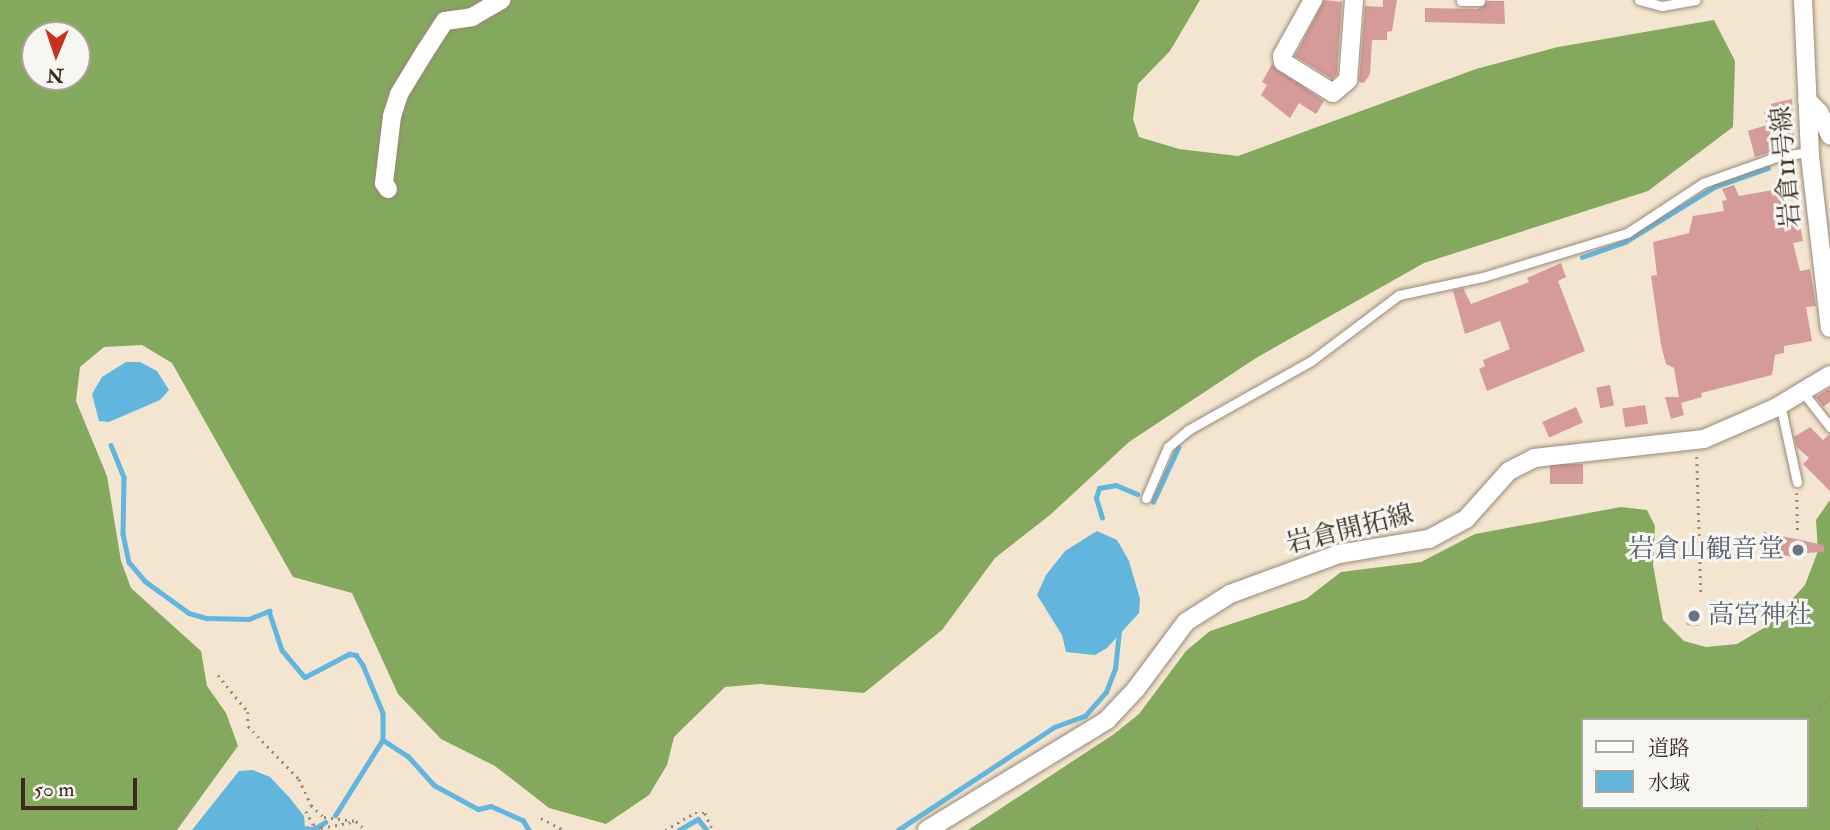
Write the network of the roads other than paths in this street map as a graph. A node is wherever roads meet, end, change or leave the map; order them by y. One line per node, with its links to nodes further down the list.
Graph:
1 (502, 0): 12 (street)
2 (1313, 0): 3 (street)
3 (1354, 0)
4 (1639, 0): 5 (lane)
5 (1695, 0)
6 (1802, 0): 9 (street, 岩倉11号線)
7 (1461, 1): 8 (lane)
8 (1474, 1)
9 (1807, 100): 10 (street); 11 (street, 岩倉11号線)
10 (1830, 136)
11 (1809, 152): 13 (street, 岩倉11号線); 19 (lane)
12 (388, 189)
13 (1830, 328)
14 (1830, 375): 15 (street, 岩倉開拓線)
15 (1802, 391): 16 (street, 岩倉開拓線); 17 (lane)
16 (1780, 404): 18 (lane); 20 (street, 岩倉開拓線)
17 (1830, 427)
18 (1797, 482)
19 (1146, 498)
20 (927, 830)

